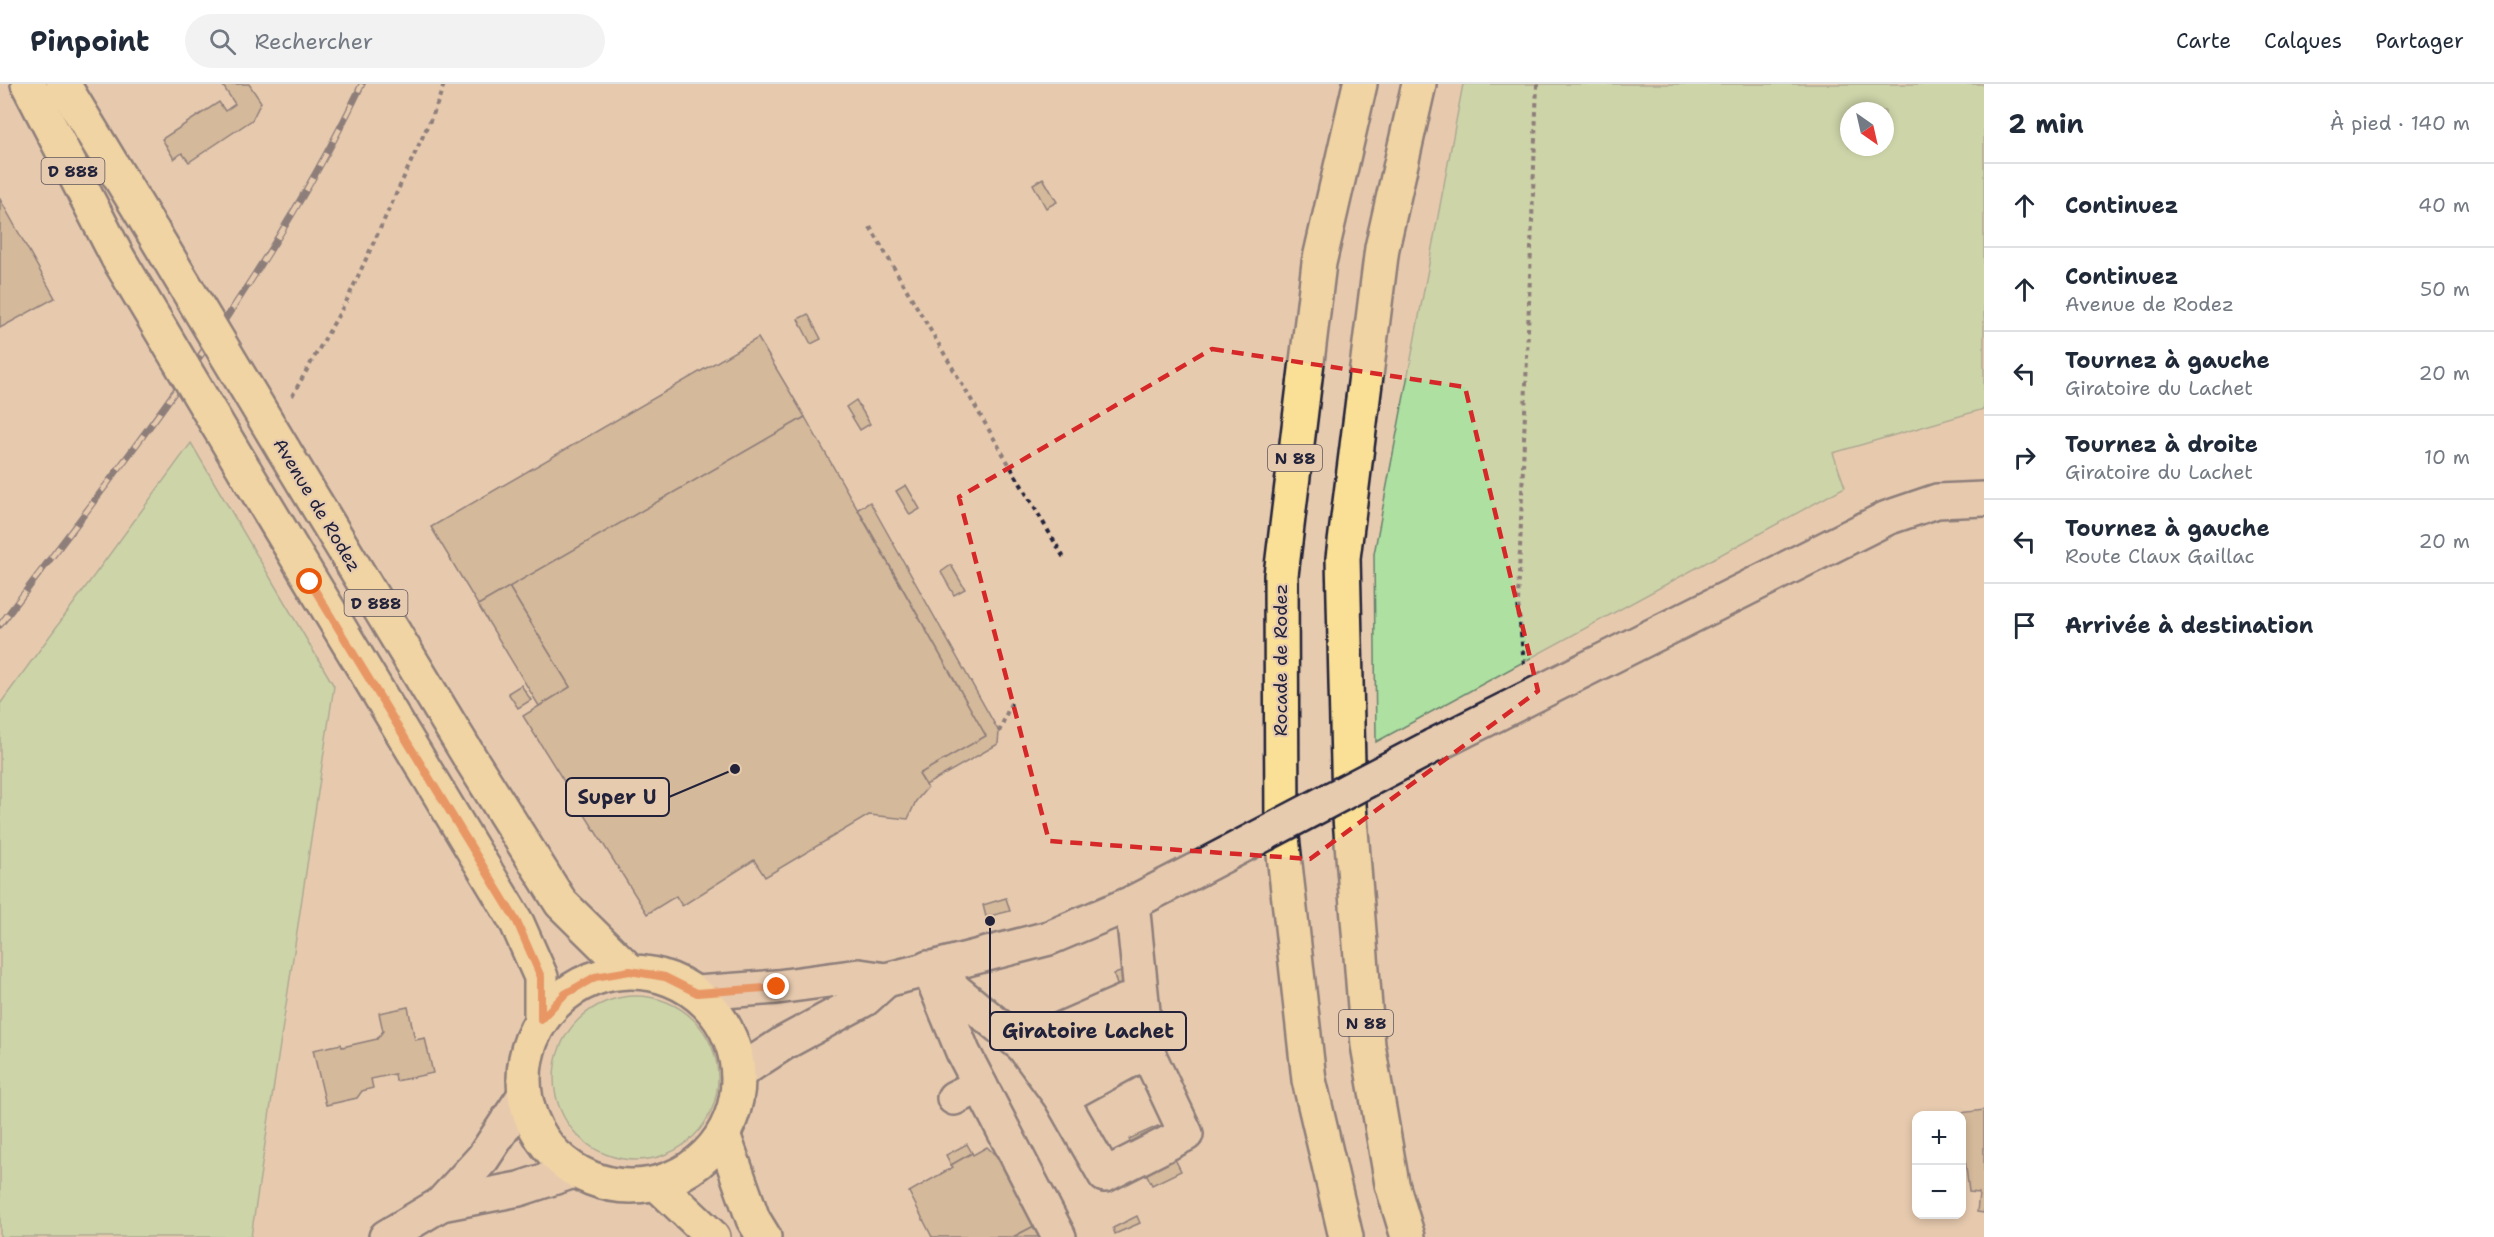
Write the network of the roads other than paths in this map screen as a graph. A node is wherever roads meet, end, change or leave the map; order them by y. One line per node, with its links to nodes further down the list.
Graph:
1 (28, 84): 11 (main road, D 888, bridge)
2 (63, 84): 8 (main road, Avenue de Rodez / D 888, bridge)
3 (1360, 84): 26 (main road, Rocade de Rodez / N 88)
4 (1419, 84): 27 (main road, N 88)
5 (1984, 499): 6 (street, bridge)
6 (1131, 903): 7 (street); 12 (street)
7 (928, 968): 9 (street); 13 (street); 25 (street)
8 (630, 971): 10 (main road); 11 (main road)
9 (886, 980): 10 (street); 15 (street)
10 (697, 993): 15 (main road)
11 (541, 1019): 16 (main road)
12 (1144, 1023): 13 (street); 14 (street); 17 (street); 17 (street)
13 (1023, 1046): 14 (street)
14 (1042, 1072): 17 (street)
15 (738, 1073): 18 (main road)
16 (524, 1096): 19 (main road); 21 (street)
17 (1061, 1098)
18 (723, 1134): 20 (main road); 24 (main road)
19 (574, 1171): 20 (main road); 21 (street)
20 (657, 1184): 23 (main road)
21 (441, 1203): 22 (street)
22 (387, 1237)
23 (713, 1237)
24 (764, 1237)
25 (1059, 1237)
26 (1346, 1237)
27 (1408, 1237)

